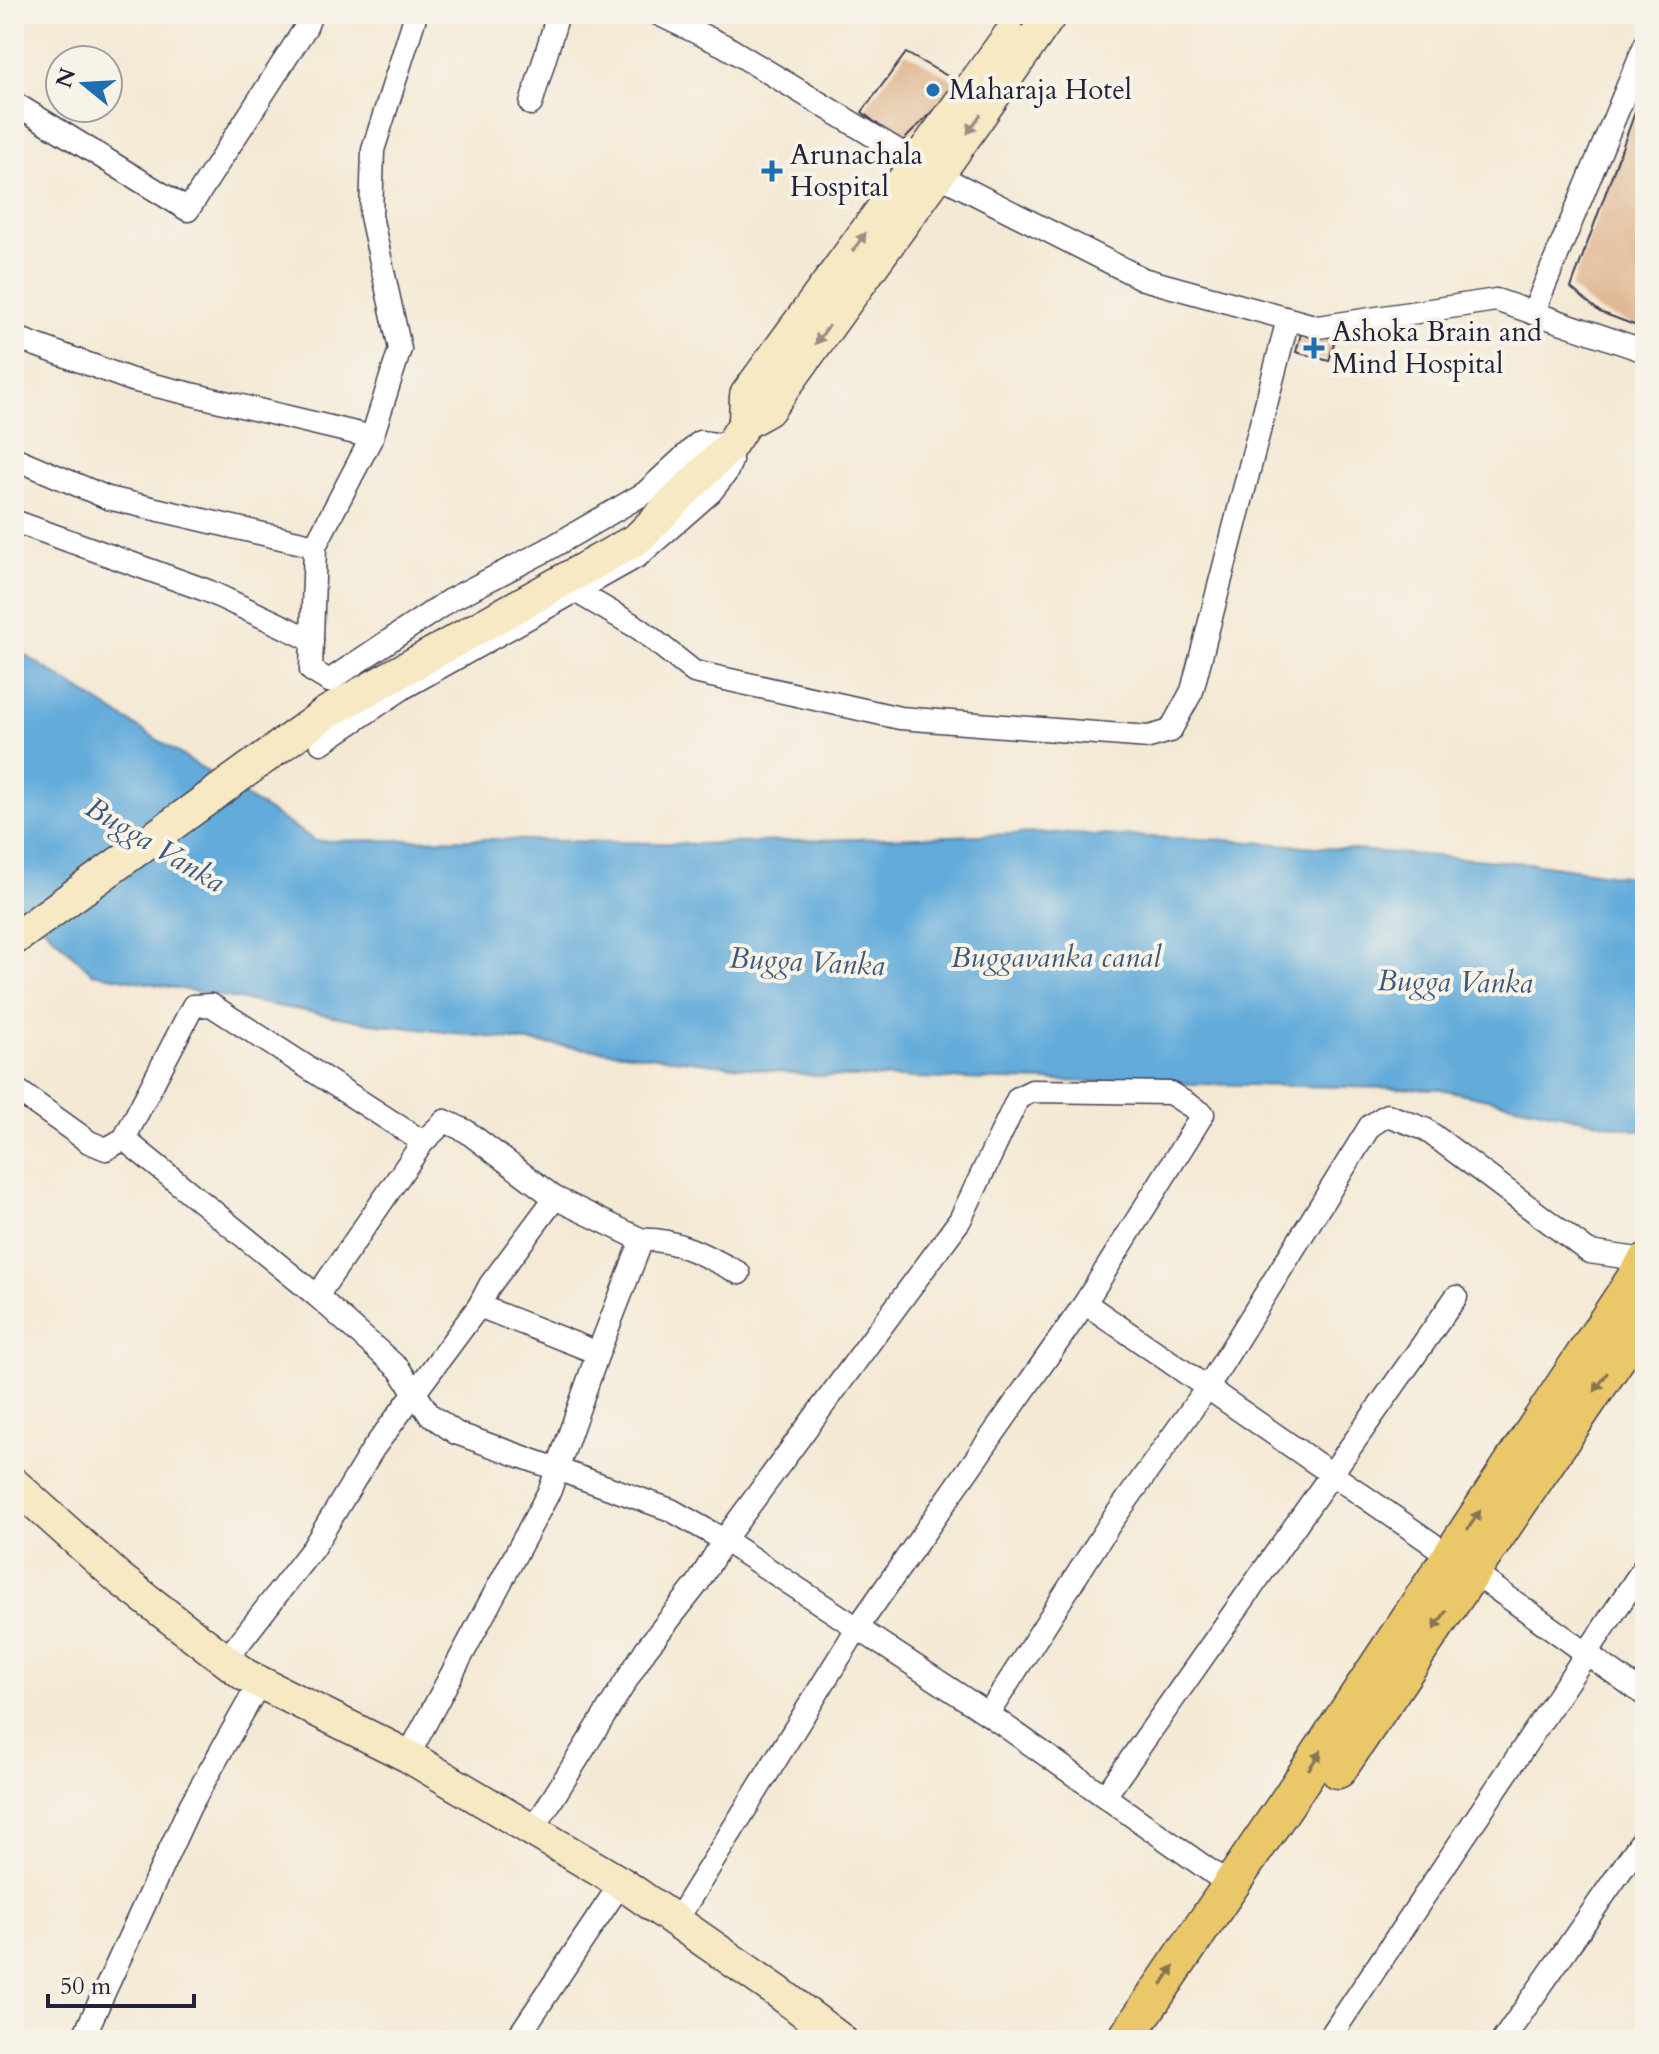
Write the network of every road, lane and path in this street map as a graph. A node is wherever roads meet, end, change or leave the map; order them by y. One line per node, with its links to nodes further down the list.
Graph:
1 (311, 14): 8 (street)
2 (416, 14): 16 (street)
3 (558, 14): 9 (street)
4 (658, 14): 10 (street)
5 (1024, 14): 10 (main road)
6 (1051, 14): 10 (main road, one-way to 10)
7 (1645, 45): 11 (street)
8 (14, 103)
9 (531, 104)
10 (928, 169): 12 (street); 15 (main road)
11 (1533, 313): 12 (street); 14 (street)
12 (1288, 319): 20 (street)
13 (14, 337): 16 (street)
14 (1645, 351)
15 (738, 435): 20 (street); 21 (street); 22 (main road)
16 (372, 437): 19 (street)
17 (14, 458): 19 (street)
18 (14, 521): 21 (street)
19 (315, 546): 21 (street)
20 (577, 592): 22 (street)
21 (312, 640)
22 (324, 728): 23 (main road)
23 (14, 939)
24 (14, 1088): 25 (street)
25 (124, 1139): 26 (street); 31 (street)
26 (423, 1142): 27 (street); 31 (street)
27 (555, 1198): 28 (street); 34 (street)
28 (642, 1240): 30 (street); 36 (street)
29 (1645, 1261): 37 (street); 43 (main road, one-way to 29)
30 (739, 1273)
31 (317, 1296): 38 (street)
32 (1456, 1297): 40 (street)
33 (1085, 1303): 37 (street); 42 (street); 45 (street)
34 (479, 1306): 36 (street); 38 (street)
35 (1645, 1317): 43 (main road, one-way to 43)
36 (598, 1353): 39 (street)
37 (1207, 1388): 40 (street); 50 (street)
38 (415, 1393): 39 (street); 47 (street)
39 (557, 1468): 42 (street); 51 (street)
40 (1332, 1475): 43 (street); 52 (street)
41 (17, 1493): 47 (main road)
42 (724, 1540): 45 (street); 53 (street)
43 (1461, 1564): 46 (street); 56 (main road, one-way to 43); 62 (main road, one-way to 62)
44 (1645, 1566): 46 (street)
45 (858, 1627): 50 (street); 57 (street)
46 (1587, 1653): 49 (street); 63 (street)
47 (226, 1660): 48 (main road)
48 (260, 1682): 51 (main road); 58 (street)
49 (1645, 1695)
50 (988, 1714): 52 (street)
51 (408, 1756): 53 (main road)
52 (1105, 1796): 56 (street)
53 (533, 1830): 55 (main road)
54 (1645, 1836): 64 (street)
55 (621, 1883): 57 (main road); 59 (street)
56 (1230, 1885): 61 (main road, one-way to 56)
57 (676, 1921): 60 (main road)
58 (82, 2040)
59 (516, 2040)
60 (841, 2040)
61 (1125, 2040)
62 (1154, 2040)
63 (1328, 2040)
64 (1503, 2040)

